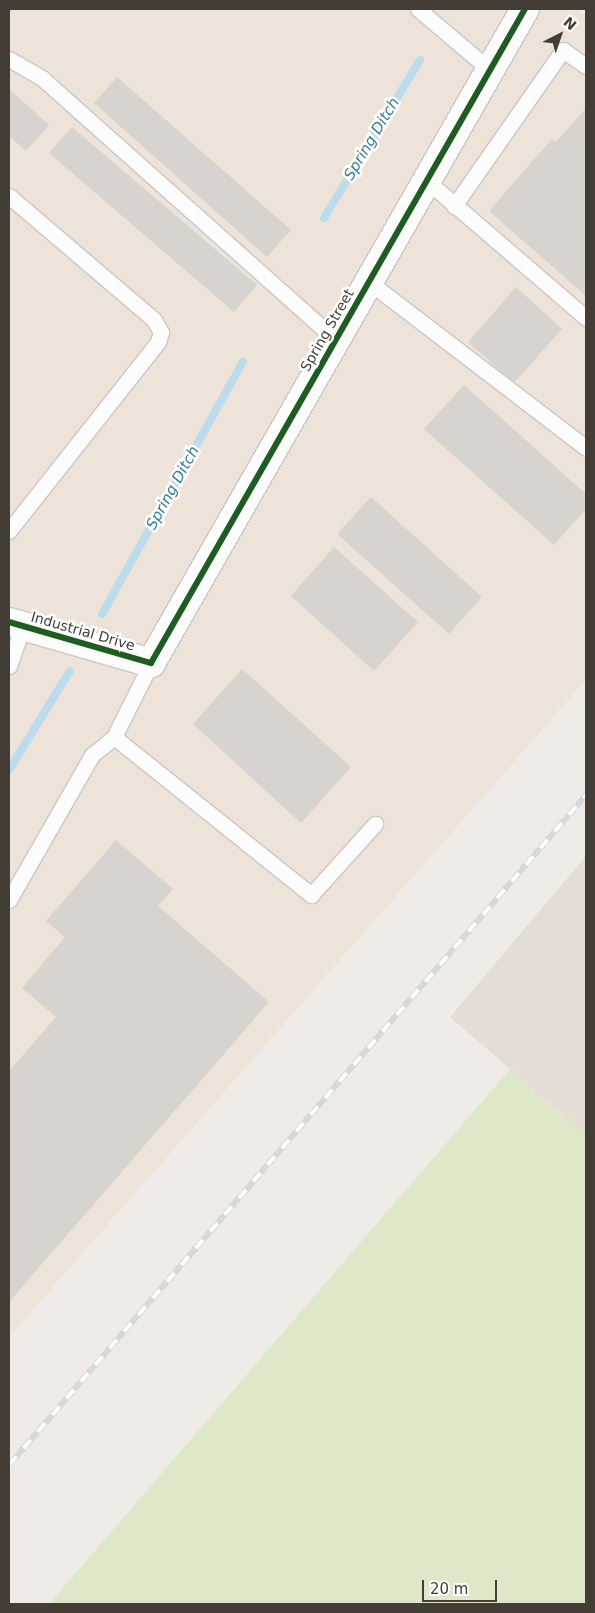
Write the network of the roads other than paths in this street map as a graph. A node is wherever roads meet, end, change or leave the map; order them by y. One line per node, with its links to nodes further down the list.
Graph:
1 (418, 9): 5 (lane)
2 (525, 9): 5 (street, Spring Street)
3 (9, 59): 11 (lane)
4 (586, 66): 8 (lane)
5 (490, 70): 6 (street, Spring Street)
6 (426, 181): 8 (lane); 9 (street, Spring Street)
7 (9, 196): 13 (lane)
8 (454, 206): 10 (lane)
9 (369, 282): 11 (street, Spring Street); 12 (lane)
10 (586, 318)
11 (336, 340): 15 (street, Spring Street)
12 (586, 448)
13 (9, 531)
14 (16, 624): 15 (street, Industrial Drive); 16 (lane)
15 (151, 663): 17 (lane)
16 (9, 666)
17 (114, 737): 18 (lane); 19 (lane)
18 (375, 824)
19 (9, 900)

